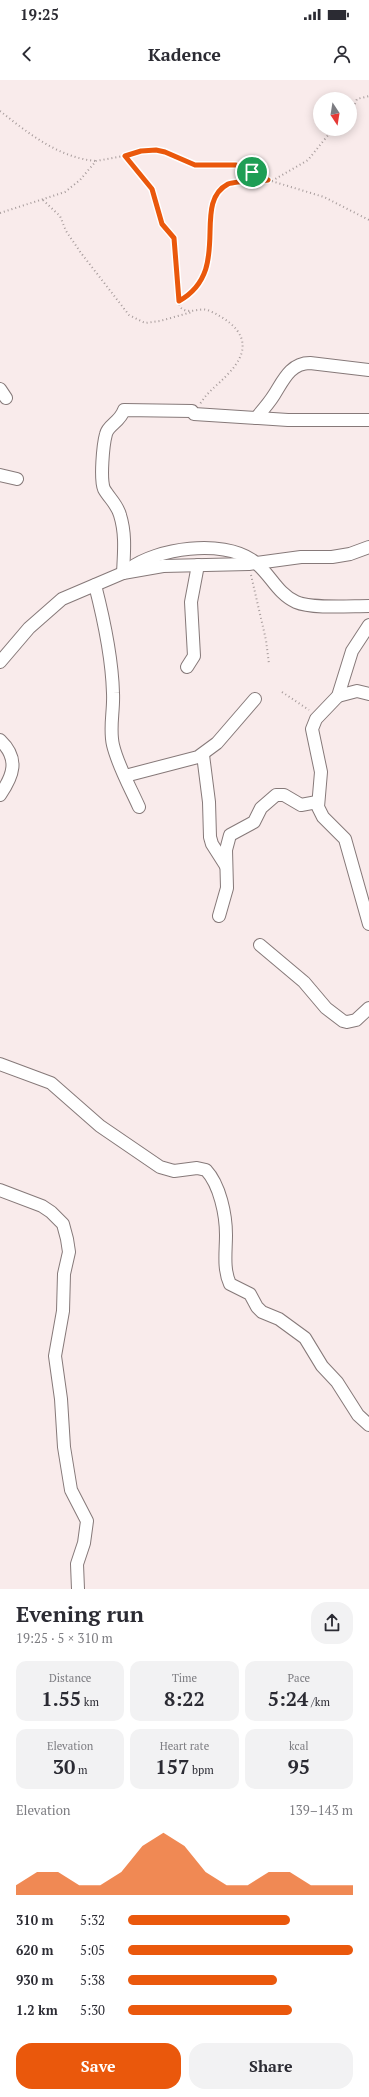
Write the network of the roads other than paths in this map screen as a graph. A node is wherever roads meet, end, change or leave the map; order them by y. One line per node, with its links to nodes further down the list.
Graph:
1 (369, 370): 2 (street)
2 (256, 418): 3 (street); 9 (street)
3 (369, 420)
4 (0, 475): 5 (street)
5 (17, 479)
6 (369, 547): 7 (street)
7 (252, 563): 8 (street); 9 (street); 11 (street)
8 (198, 565): 9 (street); 14 (street)
9 (124, 573): 10 (street)
10 (95, 585): 13 (street); 20 (street)
11 (369, 606)
12 (369, 626): 16 (street)
13 (0, 662)
14 (187, 667)
15 (369, 694): 16 (street)
16 (338, 696): 22 (street)
17 (255, 699): 19 (street)
18 (0, 740): 21 (street)
19 (203, 755): 20 (street); 24 (street)
20 (125, 776): 23 (street)
21 (0, 795)
22 (317, 802): 24 (street); 26 (street)
23 (139, 807)
24 (226, 866): 25 (street)
25 (219, 916)
26 (369, 924)
27 (260, 945): 28 (street)
28 (369, 1008)
29 (0, 1064): 31 (street)
30 (0, 1190): 32 (street)
31 (369, 1425)
32 (78, 1589)

